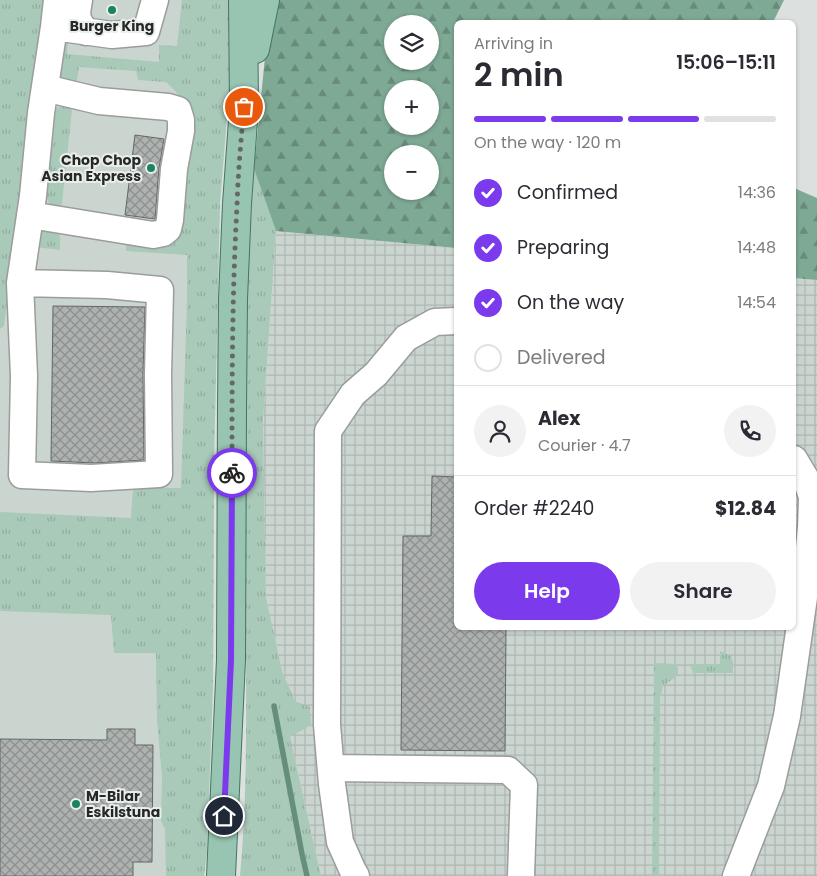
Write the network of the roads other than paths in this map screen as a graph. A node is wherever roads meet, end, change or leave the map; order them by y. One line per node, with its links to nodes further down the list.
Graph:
1 (57, 0): 6 (lane)
2 (79, 0): 7 (lane)
3 (155, 0): 7 (lane)
4 (243, 0): 9 (main road)
5 (265, 0): 9 (main road)
6 (54, 27): 7 (lane); 8 (lane)
7 (86, 32)
8 (45, 88): 10 (lane); 10 (lane)
9 (244, 107): 15 (main road)
10 (30, 215): 11 (lane)
11 (20, 283): 11 (lane)
12 (454, 321): 14 (lane)
13 (796, 462): 18 (lane)
14 (331, 768): 16 (lane); 17 (lane)
15 (221, 876)
16 (356, 876)
17 (522, 876)
18 (736, 876)

